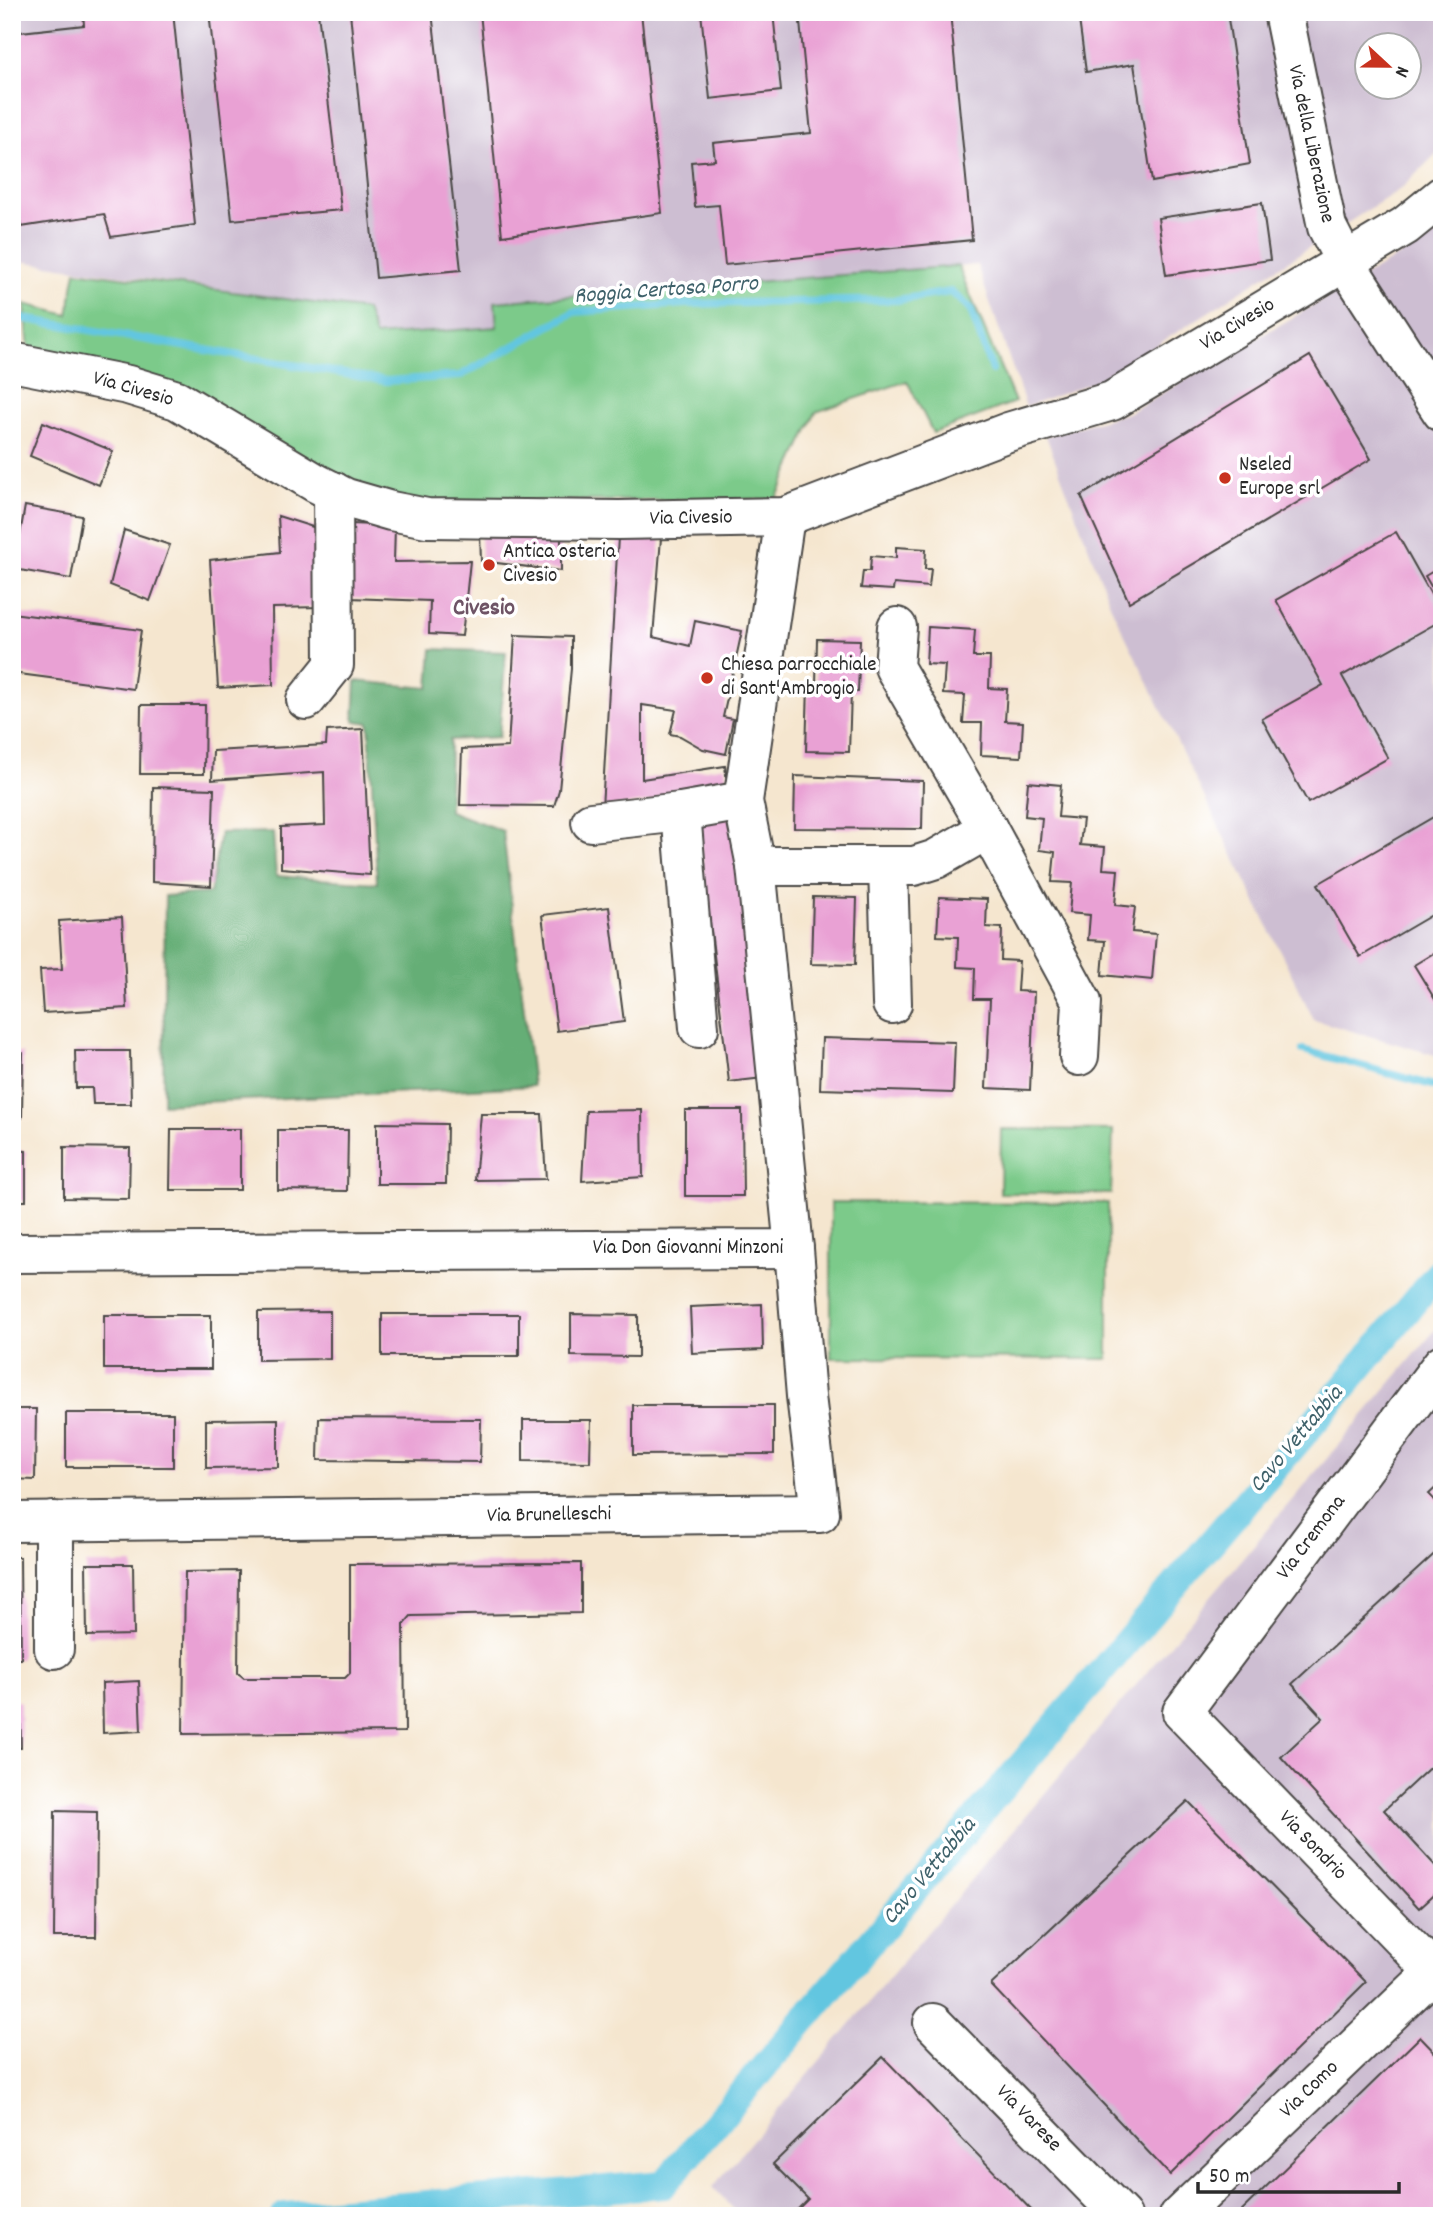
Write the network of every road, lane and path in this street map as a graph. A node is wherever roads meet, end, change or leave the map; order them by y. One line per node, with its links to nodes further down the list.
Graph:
1 (1283, 12): 3 (street, Via della Liberazione)
2 (1442, 196): 3 (street, Via Civesio)
3 (1345, 262): 5 (street, Via della Liberazione); 7 (street, Via Civesio)
4 (12, 362): 6 (street, Via Civesio)
5 (1442, 412)
6 (333, 491): 7 (street, Via Civesio); 9 (street)
7 (785, 517): 10 (street, Via Don Giovanni Minzoni)
8 (897, 627): 13 (street)
9 (306, 700)
10 (743, 801): 11 (street); 14 (street, Via Don Giovanni Minzoni)
11 (681, 812): 12 (street); 17 (street)
12 (591, 822)
13 (988, 829): 15 (street); 18 (street)
14 (756, 866): 15 (street); 19 (street, Via Don Giovanni Minzoni)
15 (888, 867): 16 (street)
16 (892, 1004)
17 (699, 1028)
18 (1079, 1056)
19 (794, 1249): 20 (street, Via Don Giovanni Minzoni); 22 (street, Via Brunelleschi)
20 (12, 1253)
21 (1442, 1364): 25 (street, Via Cremona)
22 (54, 1521): 23 (street, Via Brunelleschi); 24 (street)
23 (12, 1522)
24 (54, 1648)
25 (1182, 1712): 26 (street, Via Sondrio)
26 (1439, 1972): 29 (street, Via Como)
27 (933, 2023): 28 (street, Via Varese)
28 (1122, 2216)
29 (1179, 2216)

